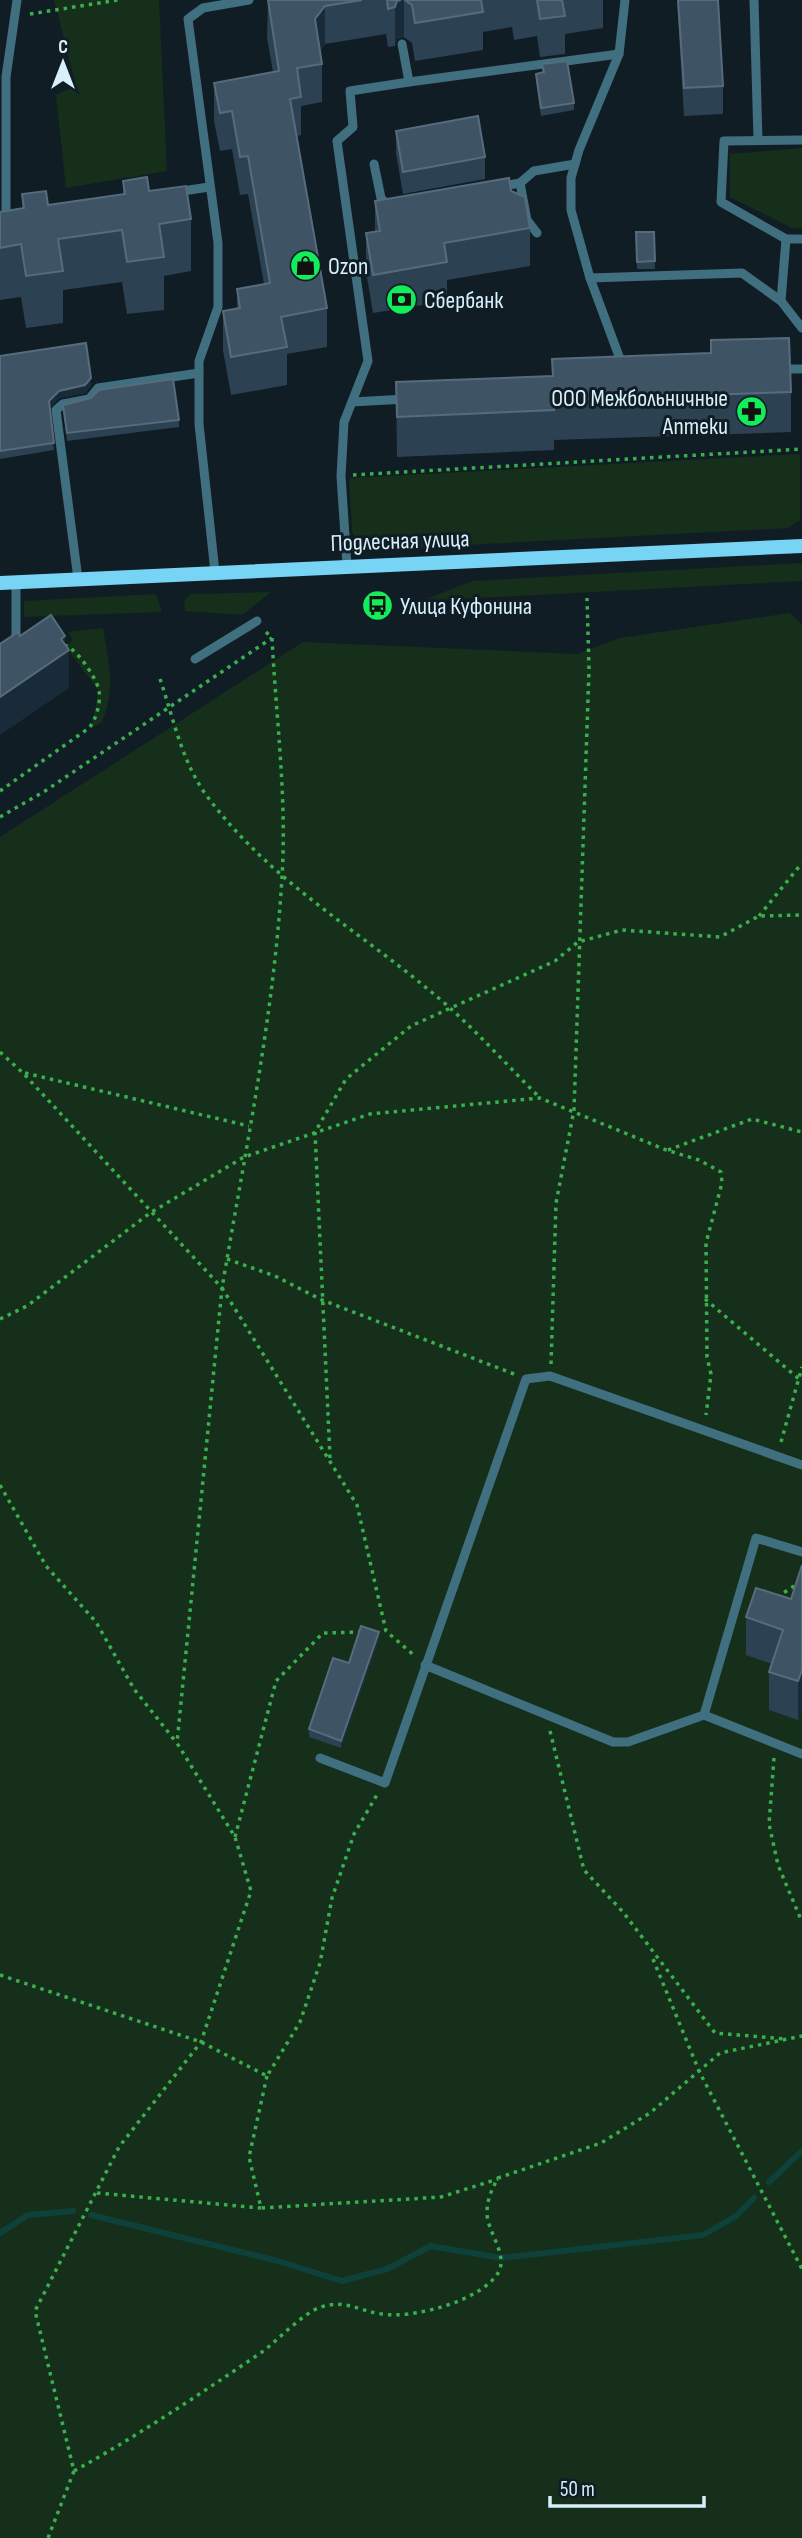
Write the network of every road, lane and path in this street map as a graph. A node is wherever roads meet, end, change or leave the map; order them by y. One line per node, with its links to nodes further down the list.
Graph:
1 (17, 0): 6 (lane)
2 (118, 0): 6 (path)
3 (249, 0): 16 (lane)
4 (625, 0): 8 (lane)
5 (754, 0): 11 (lane)
6 (15, 17): 9 (lane)
7 (402, 44): 10 (lane)
8 (619, 54): 10 (lane); 14 (lane)
9 (3, 77): 20 (lane)
10 (409, 82): 32 (lane)
11 (758, 140): 12 (lane); 22 (lane)
12 (802, 140)
13 (374, 164): 19 (lane)
14 (575, 164): 15 (lane); 24 (lane)
15 (520, 183): 17 (lane); 21 (lane)
16 (209, 187): 18 (lane); 29 (lane)
17 (482, 190)
18 (168, 193)
19 (394, 206)
20 (19, 216)
21 (537, 233)
22 (786, 239): 23 (lane); 25 (lane)
23 (802, 239)
24 (590, 278): 25 (lane); 30 (lane)
25 (781, 301): 26 (lane)
26 (802, 328)
27 (802, 369): 28 (lane)
28 (775, 370)
29 (199, 373): 37 (lane); 38 (lane)
30 (615, 376)
31 (419, 398): 32 (lane)
32 (352, 402): 34 (lane)
33 (802, 449): 34 (path)
34 (341, 476): 36 (lane)
35 (802, 546): 36 (main road, Подлесная улица)
36 (347, 566): 37 (main road, Подлесная улица)
37 (215, 572): 38 (main road, Подлесная улица)
38 (78, 579): 39 (main road, Подлесная улица)
39 (16, 582): 40 (main road, Подлесная улица); 45 (lane)
40 (0, 583)
41 (587, 598): 55 (path)
42 (257, 621): 43 (path); 46 (lane)
43 (272, 638): 48 (path); 52 (path)
44 (60, 646): 49 (path)
45 (0, 659)
46 (195, 659)
47 (160, 679): 48 (path)
48 (170, 707): 50 (path); 52 (path)
49 (0, 791)
50 (0, 817)
51 (802, 863): 54 (path)
52 (282, 879): 56 (path); 61 (path)
53 (802, 915): 54 (path)
54 (760, 916): 55 (path)
55 (578, 942): 56 (path); 60 (path)
56 (450, 1008): 59 (path); 62 (path)
57 (0, 1052): 58 (path)
58 (23, 1073): 61 (path); 66 (path)
59 (540, 1098): 60 (path); 62 (path)
60 (574, 1110): 64 (path); 73 (path)
61 (250, 1126): 65 (path)
62 (315, 1132): 65 (path); 70 (path)
63 (802, 1132): 64 (path)
64 (666, 1150): 69 (path)
65 (244, 1157): 66 (path); 67 (path)
66 (149, 1213): 68 (path); 71 (path)
67 (227, 1259): 68 (path); 70 (path)
68 (222, 1288): 78 (path); 88 (path)
69 (705, 1299): 75 (path); 76 (path)
70 (322, 1300): 74 (path); 78 (path)
71 (0, 1319)
72 (802, 1367): 75 (path)
73 (550, 1376): 74 (lane); 77 (lane)
74 (526, 1379): 85 (lane)
75 (799, 1379): 77 (path)
76 (706, 1415)
77 (777, 1457): 79 (lane)
78 (330, 1460): 84 (path)
79 (802, 1465)
80 (0, 1485): 88 (path)
81 (802, 1552): 86 (lane)
82 (802, 1581): 83 (path)
83 (769, 1602)
84 (386, 1631): 85 (path); 93 (path)
85 (425, 1665): 87 (lane); 92 (lane)
86 (704, 1715): 87 (lane); 89 (lane)
87 (547, 1716): 95 (path)
88 (177, 1744): 93 (path)
89 (774, 1745): 90 (lane); 94 (path)
90 (802, 1754)
91 (320, 1758): 92 (lane)
92 (385, 1783): 101 (path)
93 (235, 1837): 99 (path)
94 (802, 1922)
95 (651, 1952): 98 (path); 100 (path)
96 (0, 1975): 99 (path)
97 (802, 2035): 98 (path)
98 (793, 2040): 100 (path)
99 (201, 2042): 101 (path); 103 (path)
100 (699, 2071): 102 (path); 105 (path)
101 (267, 2076): 104 (path)
102 (498, 2178): 104 (path); 106 (path)
103 (97, 2193): 104 (path); 106 (path)
104 (261, 2208)
105 (802, 2269)
106 (74, 2471): 107 (path)
107 (48, 2538)

